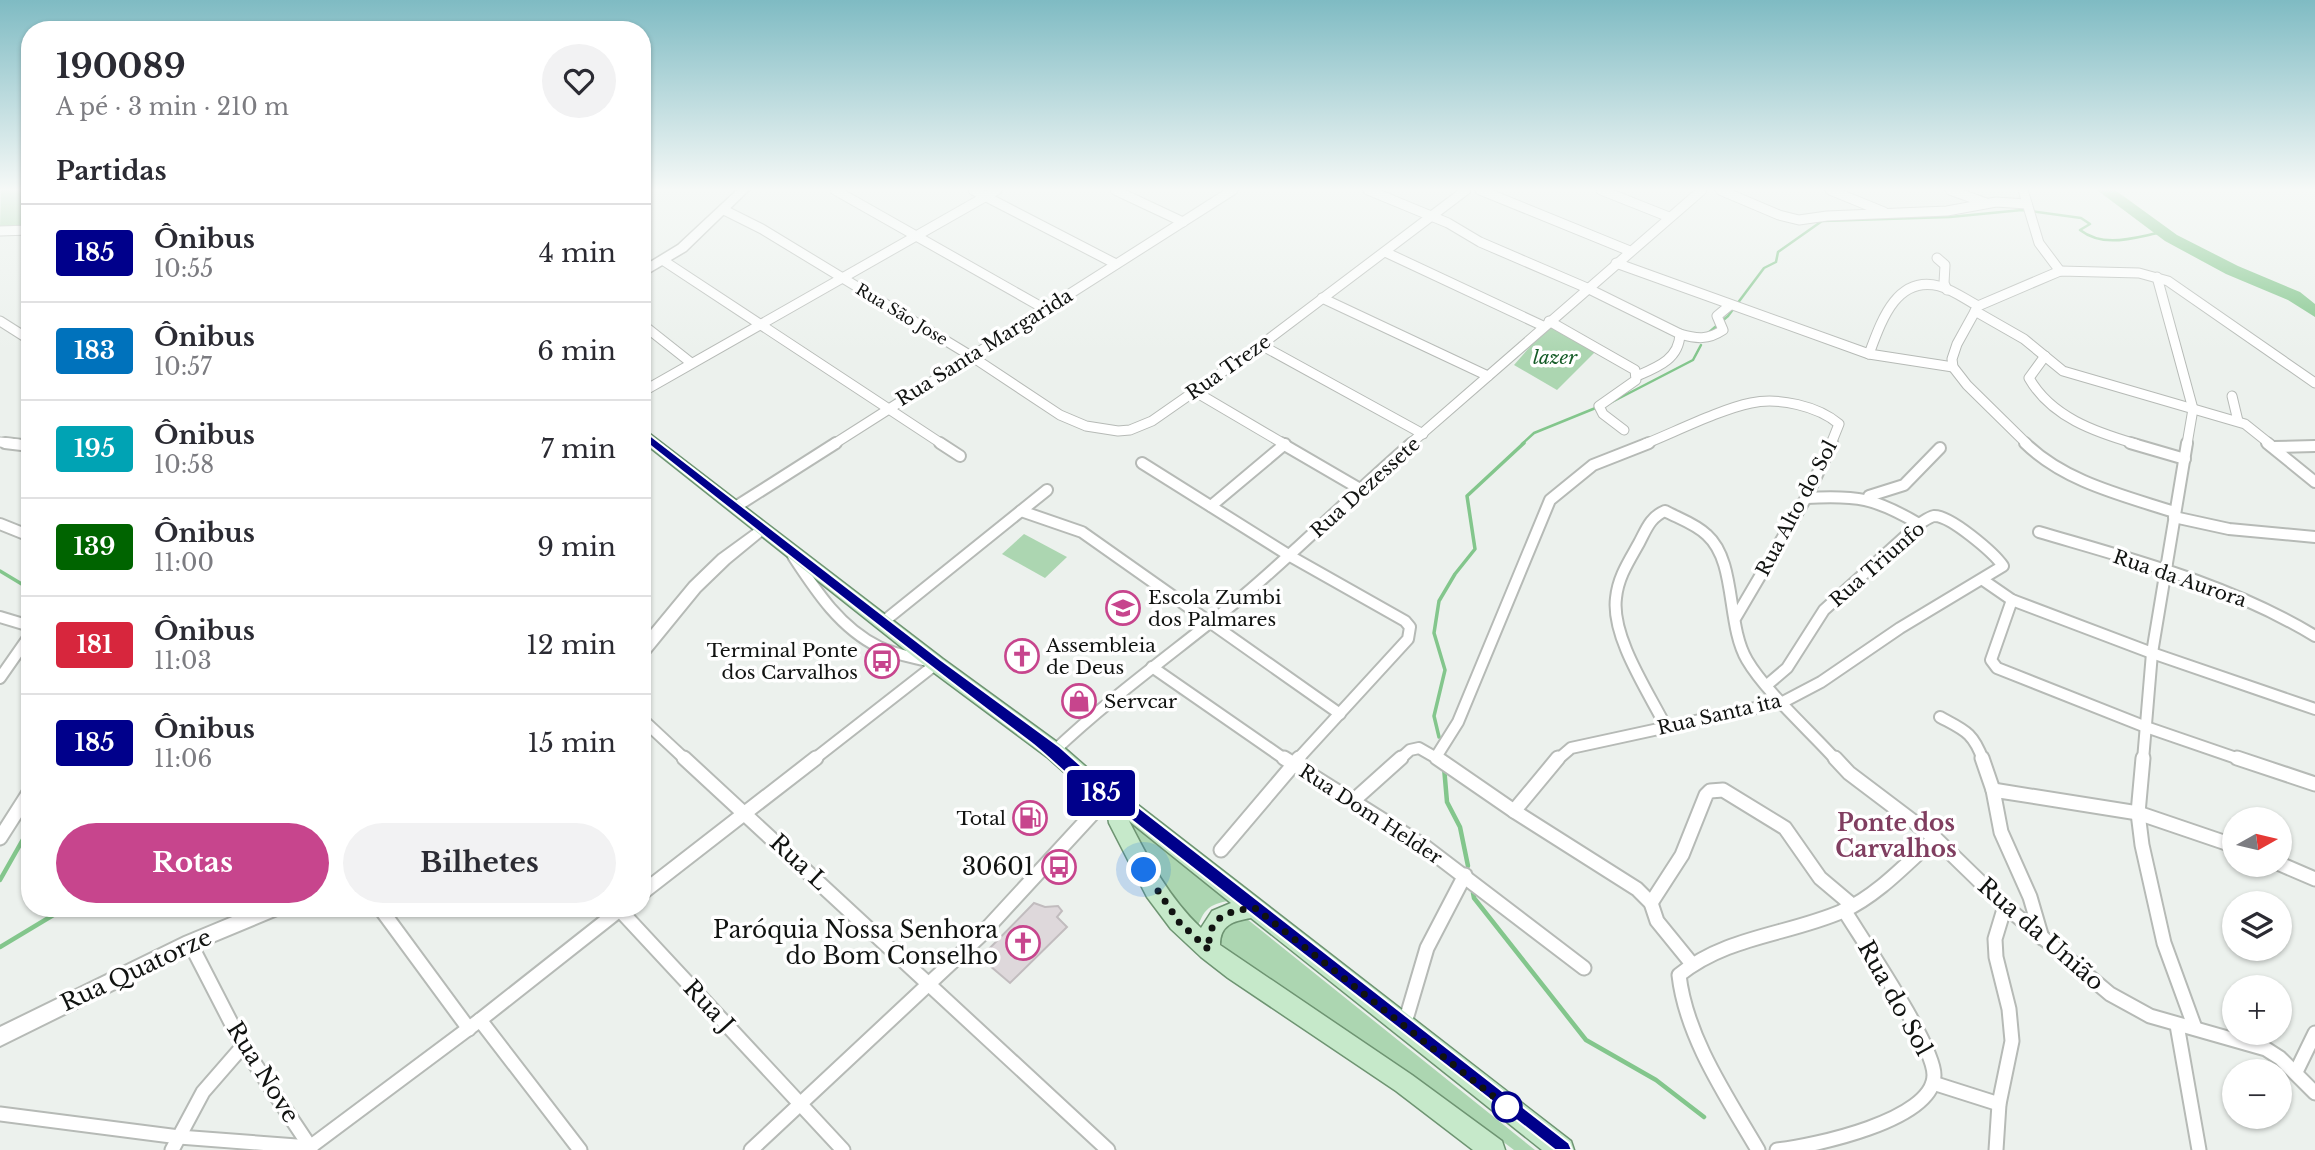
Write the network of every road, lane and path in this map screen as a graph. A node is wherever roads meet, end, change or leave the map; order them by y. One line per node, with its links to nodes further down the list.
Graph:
1 (686, 244): 15 (main road)
2 (786, 244): 20 (street, Rua São Jose)
3 (900, 244): 20 (street)
4 (931, 244): 26 (street)
5 (1077, 244): 17 (street)
6 (1148, 244): 17 (street, Rua Santa Margarida)
7 (1396, 244): 13 (street, Rua Treze)
8 (1484, 244): 22 (street)
9 (1611, 244): 12 (street)
10 (1637, 244): 12 (street, Rua Dezessete)
11 (2038, 244): 19 (street)
12 (1629, 251): 16 (street, Rua Dezessete)
13 (1385, 252): 24 (street, Rua Treze); 30 (street)
14 (1937, 258): 23 (street)
15 (664, 261): 18 (main road); 29 (street)
16 (1616, 262): 22 (street, Rua Dezessete); 25 (street)
17 (1116, 264): 26 (street, Rua Santa Margarida)
18 (651, 268)
19 (2060, 271): 21 (street); 27 (street)
20 (839, 277): 29 (street); 36 (street, Rua São Jose)
21 (2157, 277): 42 (street); 47 (street)
22 (1587, 288): 30 (street, Rua Dezessete); 33 (street)
23 (1947, 290): 27 (street); 35 (street)
24 (1322, 298): 34 (street, Rua Treze); 40 (street)
25 (1730, 306): 33 (street); 35 (street)
26 (1045, 309): 36 (street, Rua Santa Margarida)
27 (1977, 309): 37 (street); 39 (street)
28 (0, 321): 32 (street)
29 (760, 323): 38 (street); 46 (street)
30 (1546, 323): 40 (street, Rua Dezessete); 41 (street)
31 (651, 331): 38 (street)
32 (21, 334)
33 (1680, 334): 41 (street)
34 (1261, 345): 44 (street, Rua Treze); 50 (street)
35 (1869, 354): 39 (street)
36 (971, 356): 44 (street, Rua Treze); 46 (street, Rua Santa Margarida)
37 (2045, 356): 47 (street); 59 (street)
38 (690, 362): 43 (street)
39 (1953, 367): 69 (street)
40 (1488, 376): 50 (street, Rua Dezessete)
41 (1637, 376): 49 (street)
42 (2315, 383)
43 (651, 386)
44 (1194, 391): 53 (street)
45 (2232, 396): 48 (street)
46 (888, 408): 58 (street); 66 (street, Rua Santa Margarida)
47 (2193, 409): 48 (street); 59 (street)
48 (2238, 421): 55 (street)
49 (1624, 430)
50 (1423, 434): 62 (street, Rua Dezessete)
51 (651, 440): 66 (main road)
52 (0, 442): 54 (street)
53 (1284, 444): 62 (street); 67 (street)
54 (21, 445)
55 (2274, 446): 56 (street); 61 (street)
56 (2315, 446)
57 (1940, 448): 64 (street)
58 (960, 456)
59 (2185, 459): 69 (street)
60 (1142, 463): 67 (street)
61 (2315, 482)
62 (1360, 489): 77 (street, Rua Dezessete)
63 (1047, 490): 68 (street)
64 (1866, 497): 65 (street); 71 (street)
65 (1806, 498): 83 (street, Rua Alto do Sol); 103 (street, Rua Alto do Sol)
66 (737, 506): 72 (main road)
67 (1211, 506): 77 (street)
68 (1021, 511): 84 (street); 86 (street)
69 (2174, 515): 75 (street); 79 (street)
70 (0, 524): 74 (street)
71 (1919, 524): 78 (street, Rua Triunfo); 94 (street, Rua Triunfo)
72 (763, 528): 76 (main road); 88 (street)
73 (2039, 531): 79 (street, Rua da Aurora)
74 (21, 532)
75 (2315, 537)
76 (785, 545): 84 (main road); 91 (street)
77 (1290, 556): 86 (street, Rua Dezessete); 97 (street)
78 (2002, 569): 80 (street, Rua Santa ita)
79 (2166, 571): 87 (street, Rua da Aurora); 90 (street)
80 (1983, 580): 81 (street); 95 (street, Rua Santa ita)
81 (2012, 600): 90 (street); 101 (street)
82 (0, 617): 85 (street)
83 (1736, 617): 94 (street, Rua da União); 100 (street, Rua da União)
84 (883, 622): 91 (main road)
85 (21, 623)
86 (1209, 624): 92 (street, Rua Dezessete); 97 (street)
87 (2315, 636)
88 (651, 641)
89 (21, 648): 93 (street)
90 (2152, 653): 96 (street); 101 (street)
91 (936, 664): 102 (main road); 111 (street)
92 (1152, 667): 102 (street, Rua Dezessete); 104 (street, Rua Dom Helder)
93 (0, 678)
94 (1767, 685): 95 (street, Rua da União)
95 (1783, 702): 100 (street, Rua Santa ita); 114 (street, Rua da União)
96 (2315, 709)
97 (1340, 714): 104 (street)
98 (1940, 717): 106 (street)
99 (651, 727): 111 (street, Rua L)
100 (1666, 727): 110 (street, Rua Santa ita)
101 (2146, 727): 105 (street); 112 (street)
102 (1054, 751): 108 (main road)
103 (1436, 757): 107 (street); 110 (street)
104 (1293, 764): 107 (street, Rua Dom Helder); 116 (street)
105 (2315, 784)
106 (1993, 790): 112 (street); 129 (street)
107 (1353, 801): 118 (street, Rua Dom Helder)
108 (1112, 802): 124 (main road); 131 (main road); 134 (street)
109 (21, 806): 113 (street)
110 (1514, 811): 121 (street)
111 (746, 812): 120 (street); 134 (street, Rua L)
112 (2138, 813): 115 (street); 138 (street)
113 (0, 838)
114 (1935, 838): 122 (street, Rua da União); 123 (street)
115 (2222, 842)
116 (1221, 850)
117 (2292, 869): 119 (street)
118 (1465, 875): 133 (street, Rua Dom Helder); 137 (street)
119 (2315, 879)
120 (651, 886)
121 (1650, 903): 123 (street, Rua do Sol); 132 (street)
122 (2005, 906): 129 (street, Rua da União); 146 (street)
123 (1848, 907): 132 (street); 143 (street, Rua do Sol)
124 (1255, 908): 131 (main road); 137 (main road)
125 (252, 917): 130 (street, Rua Quatorze)
126 (387, 917): 135 (street)
127 (610, 917): 135 (street)
128 (627, 917): 145 (street, Rua J)
129 (2043, 939): 136 (street, Rua da União)
130 (190, 943): 140 (street, Rua Quatorze); 141 (street, Rua Nove)
131 (1209, 950): 154 (main road)
132 (1692, 964): 156 (street)
133 (1584, 968)
134 (931, 984): 145 (street); 153 (street, Rua L)
135 (474, 1025): 149 (street); 150 (street)
136 (2177, 1025): 138 (street, Rua da União); 159 (street)
137 (1404, 1026): 155 (main road)
138 (2194, 1028): 142 (street, Rua da União)
139 (2315, 1033): 142 (street)
140 (0, 1037)
141 (243, 1046): 148 (street); 149 (street, Rua Nove)
142 (2296, 1072): 144 (street, Rua da União)
143 (1933, 1083): 146 (street); 157 (street)
144 (2315, 1093)
145 (801, 1104): 151 (street); 152 (street, Rua J)
146 (1999, 1104): 158 (street)
147 (0, 1114): 148 (street, Rua Nove)
148 (176, 1144): 149 (street, Rua Nove)
149 (311, 1148)
150 (580, 1150)
151 (751, 1150)
152 (843, 1150)
153 (1108, 1150)
154 (1493, 1150)
155 (1562, 1150)
156 (1758, 1150)
157 (1777, 1150)
158 (1996, 1150)
159 (2199, 1150)

